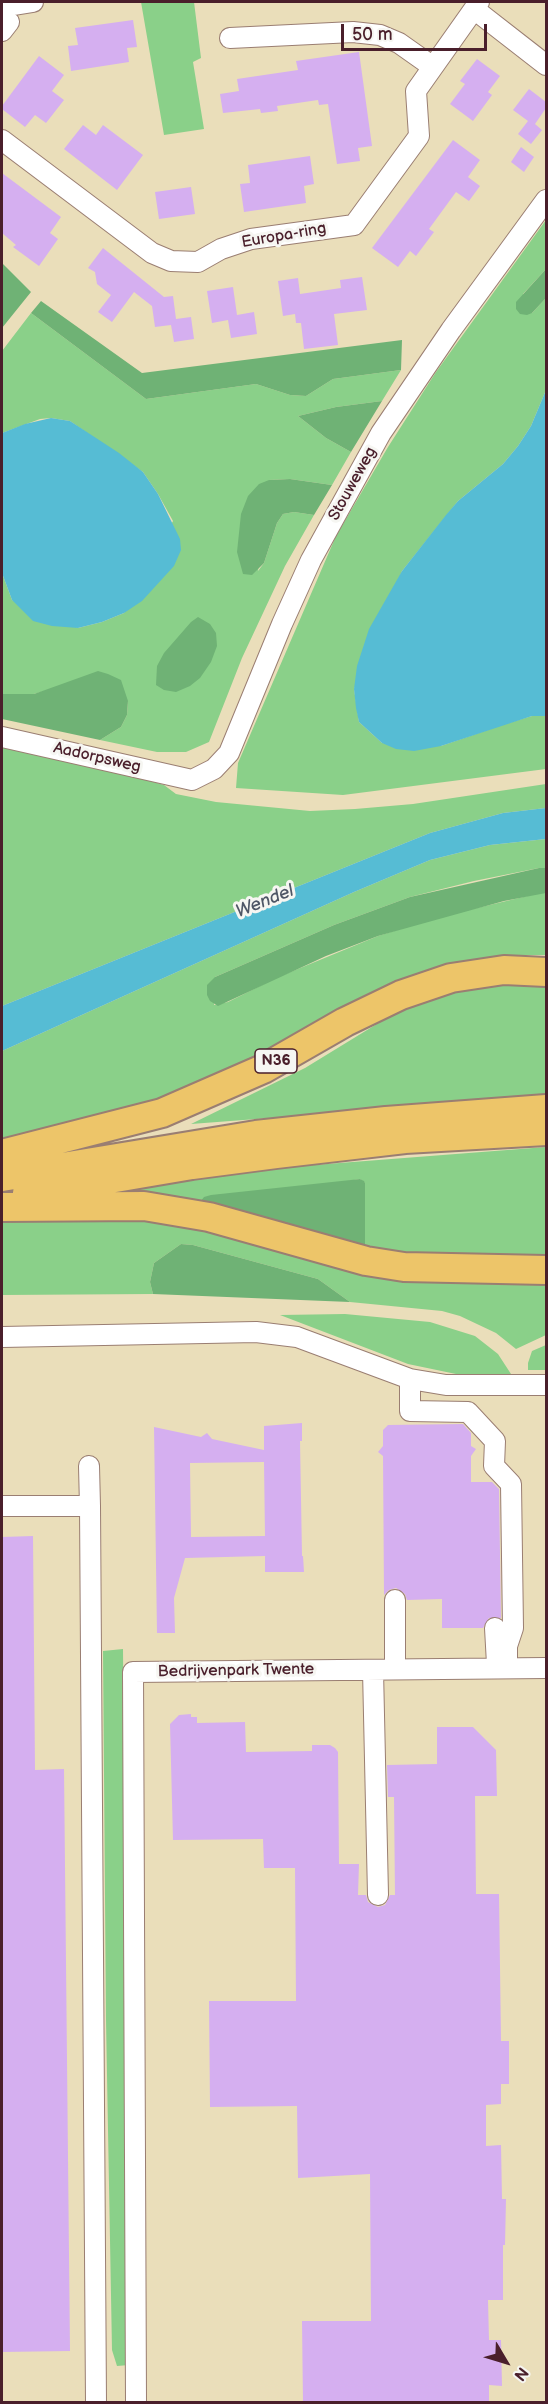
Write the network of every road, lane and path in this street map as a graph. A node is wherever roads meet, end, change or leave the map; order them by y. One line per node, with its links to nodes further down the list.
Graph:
1 (33, 2): 3 (street)
2 (477, 5): 5 (street, Europa-ring); 6 (street, Europa-ring)
3 (4, 20)
4 (230, 38): 6 (street)
5 (546, 65)
6 (433, 67): 7 (street, Europa-ring)
7 (2, 140)
8 (546, 200): 10 (street, Stouweweg)
9 (2, 737): 10 (street, Aadorpsweg)
10 (192, 780)
11 (546, 972): 13 (highway, N36)
12 (538, 1120): 14 (highway); 15 (highway)
13 (2, 1154)
14 (2, 1177)
15 (2, 1198)
16 (2, 1207): 17 (highway)
17 (546, 1270)
18 (2, 1337): 19 (street)
19 (410, 1379): 20 (street); 28 (street)
20 (546, 1385)
21 (89, 1466): 23 (street)
22 (2, 1506): 23 (street)
23 (90, 1506): 31 (street)
24 (401, 1600): 27 (street)
25 (495, 1628): 28 (street)
26 (546, 1668): 28 (street, Bedrijvenpark Twente)
27 (401, 1669): 28 (street, Bedrijvenpark Twente); 29 (street, Bedrijvenpark Twente)
28 (502, 1669)
29 (373, 1670): 30 (street); 32 (street, Bedrijvenpark Twente)
30 (378, 1895)
31 (96, 2403)
32 (136, 2403)

